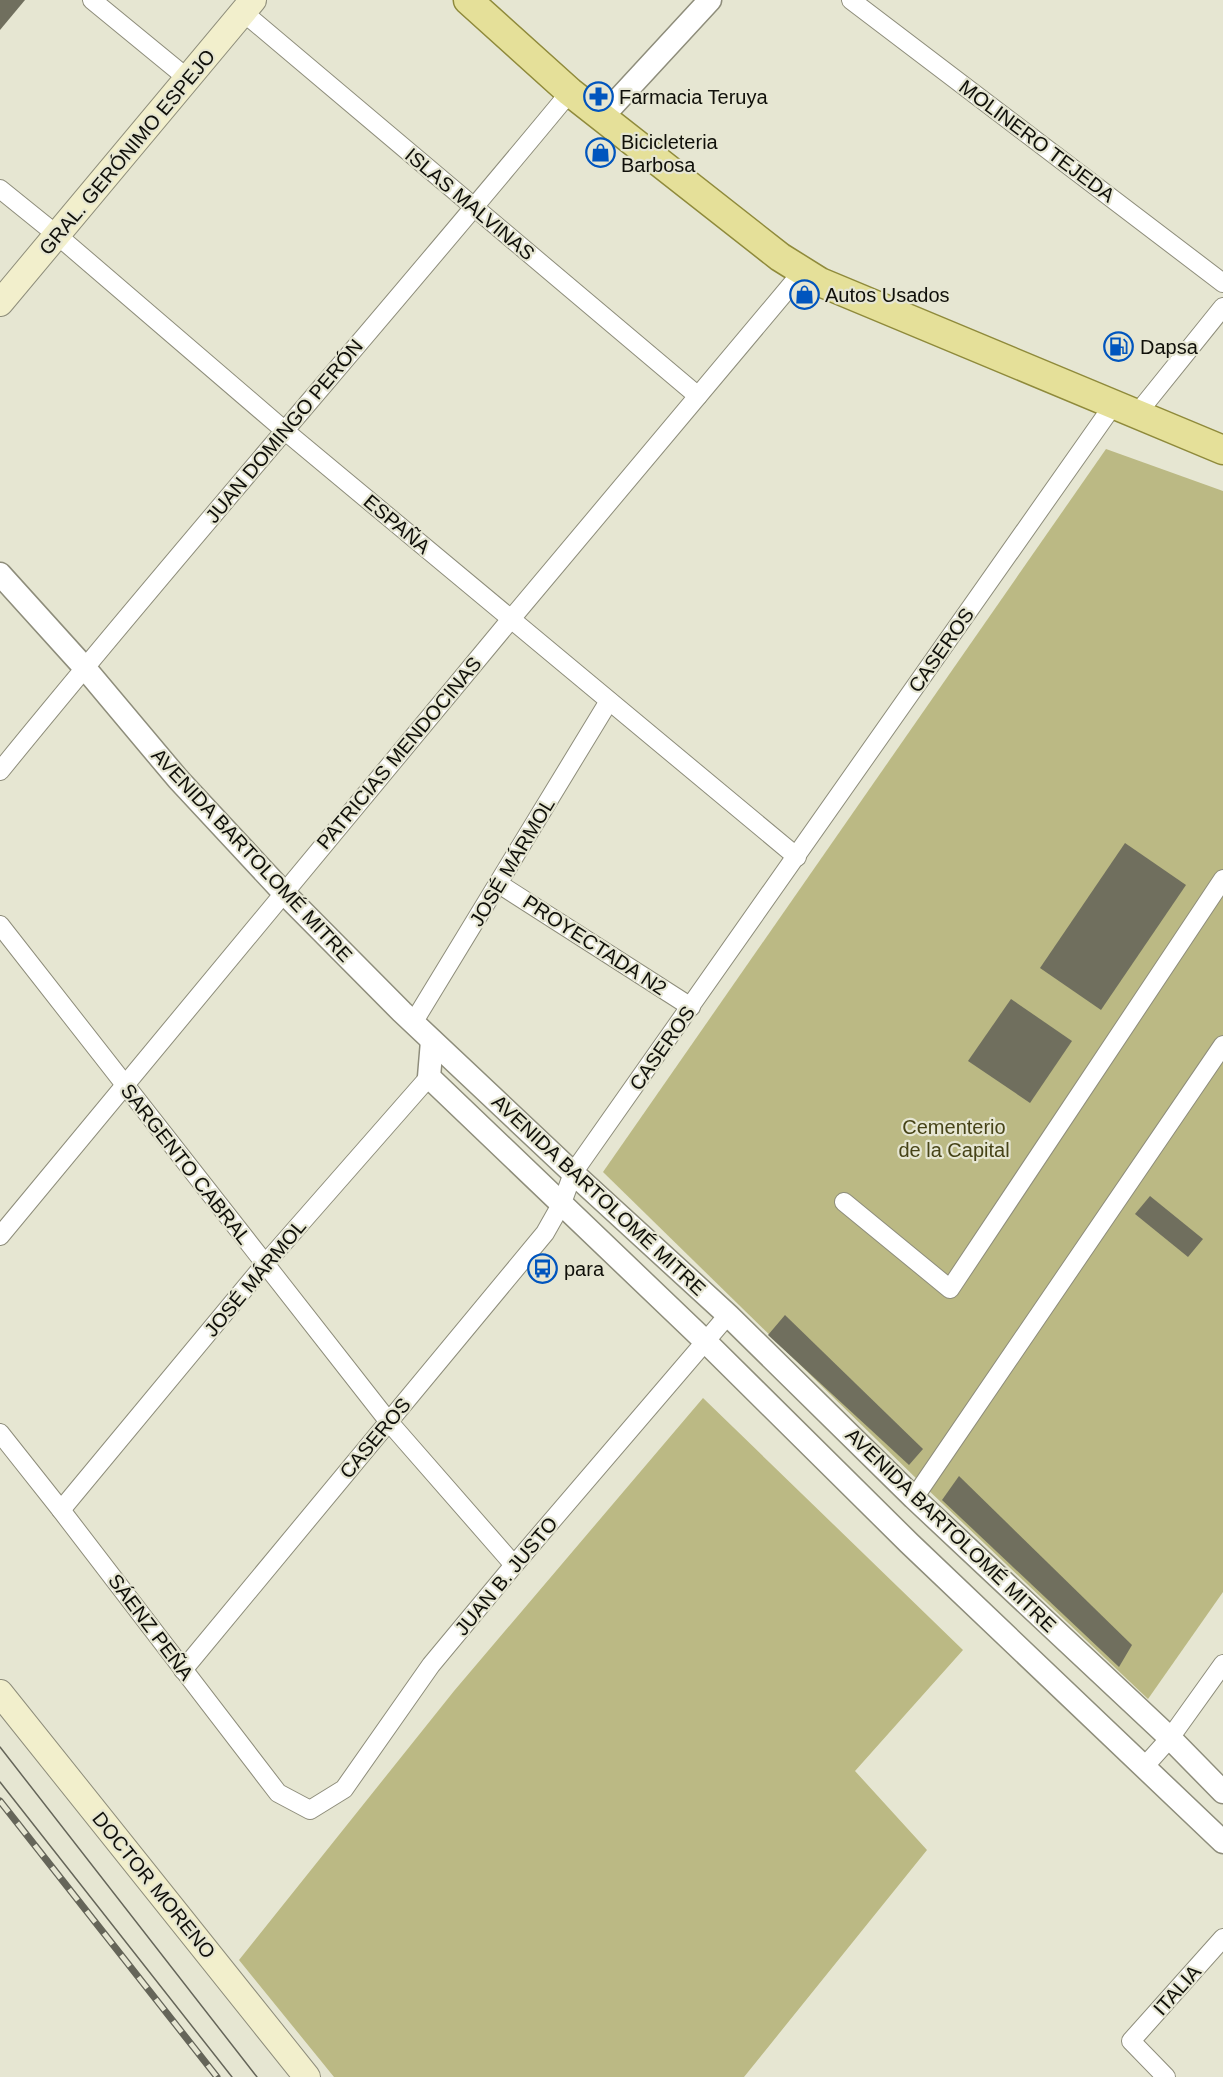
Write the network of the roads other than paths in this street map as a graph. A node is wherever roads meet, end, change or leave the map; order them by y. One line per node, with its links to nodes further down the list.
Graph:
1 (92, 0): 6 (street)
2 (468, 0): 7 (main road)
3 (710, 0): 8 (street)
4 (851, 0): 13 (street, MOLINERO TEJEDA)
5 (248, 6): 6 (main road, GRAL. GERÓNIMO ESPEJO); 10 (street, ISLAS MALVINAS)
6 (188, 78): 11 (main road, GRAL. GERÓNIMO ESPEJO)
7 (570, 92): 8 (main road); 10 (street, JUAN DOMINGO PERÓN)
8 (603, 116): 12 (main road)
9 (0, 189): 11 (street, ESPAÑA)
10 (475, 208): 16 (street, ISLAS MALVINAS); 18 (street, JUAN DOMINGO PERÓN)
11 (57, 235): 14 (main road, GRAL. GERÓNIMO ESPEJO); 18 (street, ESPAÑA)
12 (802, 272): 16 (street, PATRICIAS MENDOCINAS); 17 (main road)
13 (1223, 283)
14 (0, 303)
15 (1223, 307): 17 (street, CASEROS)
16 (698, 396): 21 (street, PATRICIAS MENDOCINAS)
17 (1125, 409): 19 (main road); 25 (street, CASEROS)
18 (284, 430): 21 (street, ESPAÑA); 22 (street, JUAN DOMINGO PERÓN)
19 (1223, 450)
20 (0, 574): 22 (street, AVENIDA BARTOLOMÉ MITRE)
21 (511, 619): 23 (street, ESPAÑA); 28 (street, PATRICIAS MENDOCINAS)
22 (84, 668): 24 (street, JUAN DOMINGO PERÓN); 28 (street, AVENIDA BARTOLOMÉ MITRE)
23 (609, 701): 25 (street, ESPAÑA); 27 (street, JOSÉ MÁRMOL)
24 (0, 771)
25 (797, 857): 30 (street, CASEROS)
26 (1223, 879): 37 (street)
27 (499, 884): 30 (street, PROYECTADA N2); 31 (street, JOSÉ MÁRMOL)
28 (284, 893): 31 (street, AVENIDA BARTOLOMÉ MITRE); 35 (street, PATRICIAS MENDOCINAS)
29 (0, 925): 35 (street, SARGENTO CABRAL)
30 (690, 1007): 36 (street, CASEROS)
31 (413, 1023): 32 (street, AVENIDA BARTOLOMÉ MITRE)
32 (432, 1041): 34 (street); 36 (street, AVENIDA BARTOLOMÉ MITRE)
33 (1223, 1046): 45 (street)
34 (429, 1077): 38 (street, AVENIDA BARTOLOMÉ MITRE); 40 (street, JOSÉ MÁRMOL)
35 (125, 1087): 39 (street, PATRICIAS MENDOCINAS); 40 (street, SARGENTO CABRAL)
36 (573, 1173): 38 (street, CASEROS); 41 (street, AVENIDA BARTOLOMÉ MITRE)
37 (844, 1202)
38 (562, 1203): 42 (street, AVENIDA BARTOLOMÉ MITRE); 43 (street, CASEROS)
39 (0, 1236)
40 (265, 1264): 43 (street, SARGENTO CABRAL); 46 (street, JOSÉ MÁRMOL)
41 (728, 1315): 42 (street, JUAN B. JUSTO); 45 (street, AVENIDA BARTOLOMÉ MITRE)
42 (706, 1342): 47 (street, JUAN B. JUSTO); 52 (street, AVENIDA BARTOLOMÉ MITRE)
43 (388, 1422): 47 (street, SARGENTO CABRAL); 49 (street, CASEROS)
44 (0, 1433): 46 (street, SÁENZ PEÑA)
45 (914, 1498): 51 (street, AVENIDA BARTOLOMÉ MITRE)
46 (61, 1509): 49 (street, SÁENZ PEÑA)
47 (514, 1565): 54 (street, JUAN B. JUSTO)
48 (1223, 1664): 51 (street)
49 (183, 1670): 54 (street, SÁENZ PEÑA)
50 (0, 1693): 57 (main road, DOCTOR MORENO)
51 (1170, 1738): 52 (street); 53 (street, AVENIDA BARTOLOMÉ MITRE)
52 (1144, 1767): 55 (street, AVENIDA BARTOLOMÉ MITRE)
53 (1223, 1792)
54 (310, 1810)
55 (1223, 1842)
56 (1223, 1938): 58 (street, ITALIA)
57 (307, 2077)
58 (1166, 2077)

